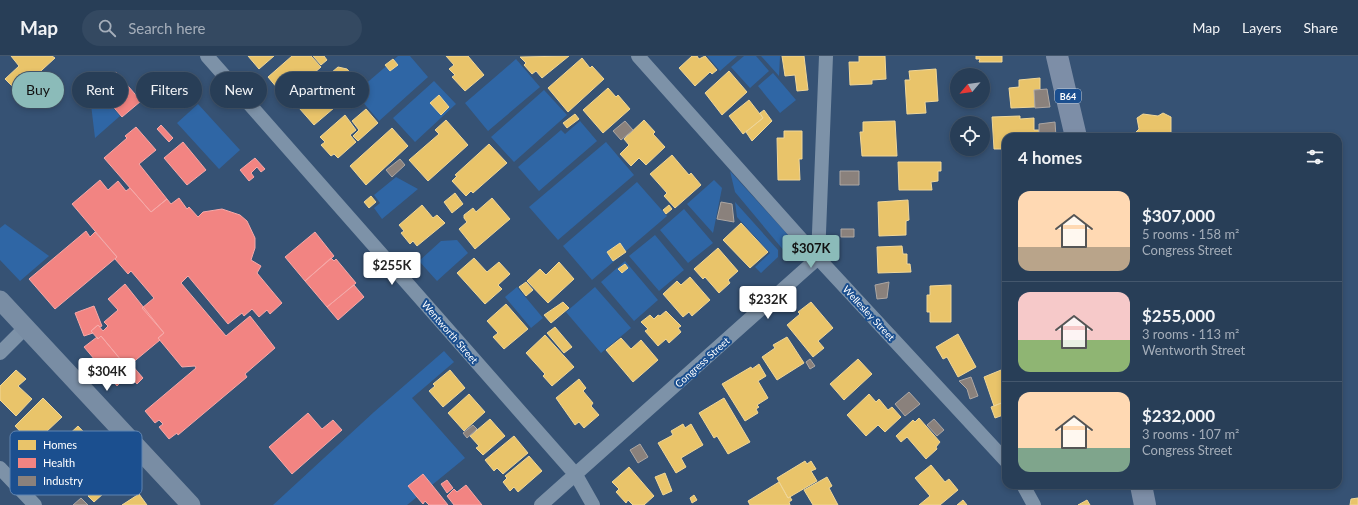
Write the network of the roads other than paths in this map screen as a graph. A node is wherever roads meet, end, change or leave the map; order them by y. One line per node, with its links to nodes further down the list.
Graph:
1 (207, 56): 14 (street, Wentworth Street)
2 (638, 56): 6 (street, Wellesley Street)
3 (826, 56): 6 (street)
4 (1057, 56): 5 (main road, B64)
5 (1075, 133)
6 (818, 258): 12 (street, Wellesley Street); 14 (street, Congress Street)
7 (0, 300): 8 (street)
8 (25, 328): 9 (street); 10 (street)
9 (0, 353)
10 (122, 431)
11 (142, 453): 20 (street)
12 (1002, 457)
13 (0, 468): 15 (street)
14 (576, 474): 21 (street, Congress Street); 22 (street, Wentworth Street)
15 (10, 479)
16 (1025, 489): 23 (street)
17 (1142, 489): 24 (main road)
18 (26, 495): 19 (street)
19 (35, 505)
20 (191, 505)
21 (541, 505)
22 (593, 505)
23 (1034, 505)
24 (1145, 505)

